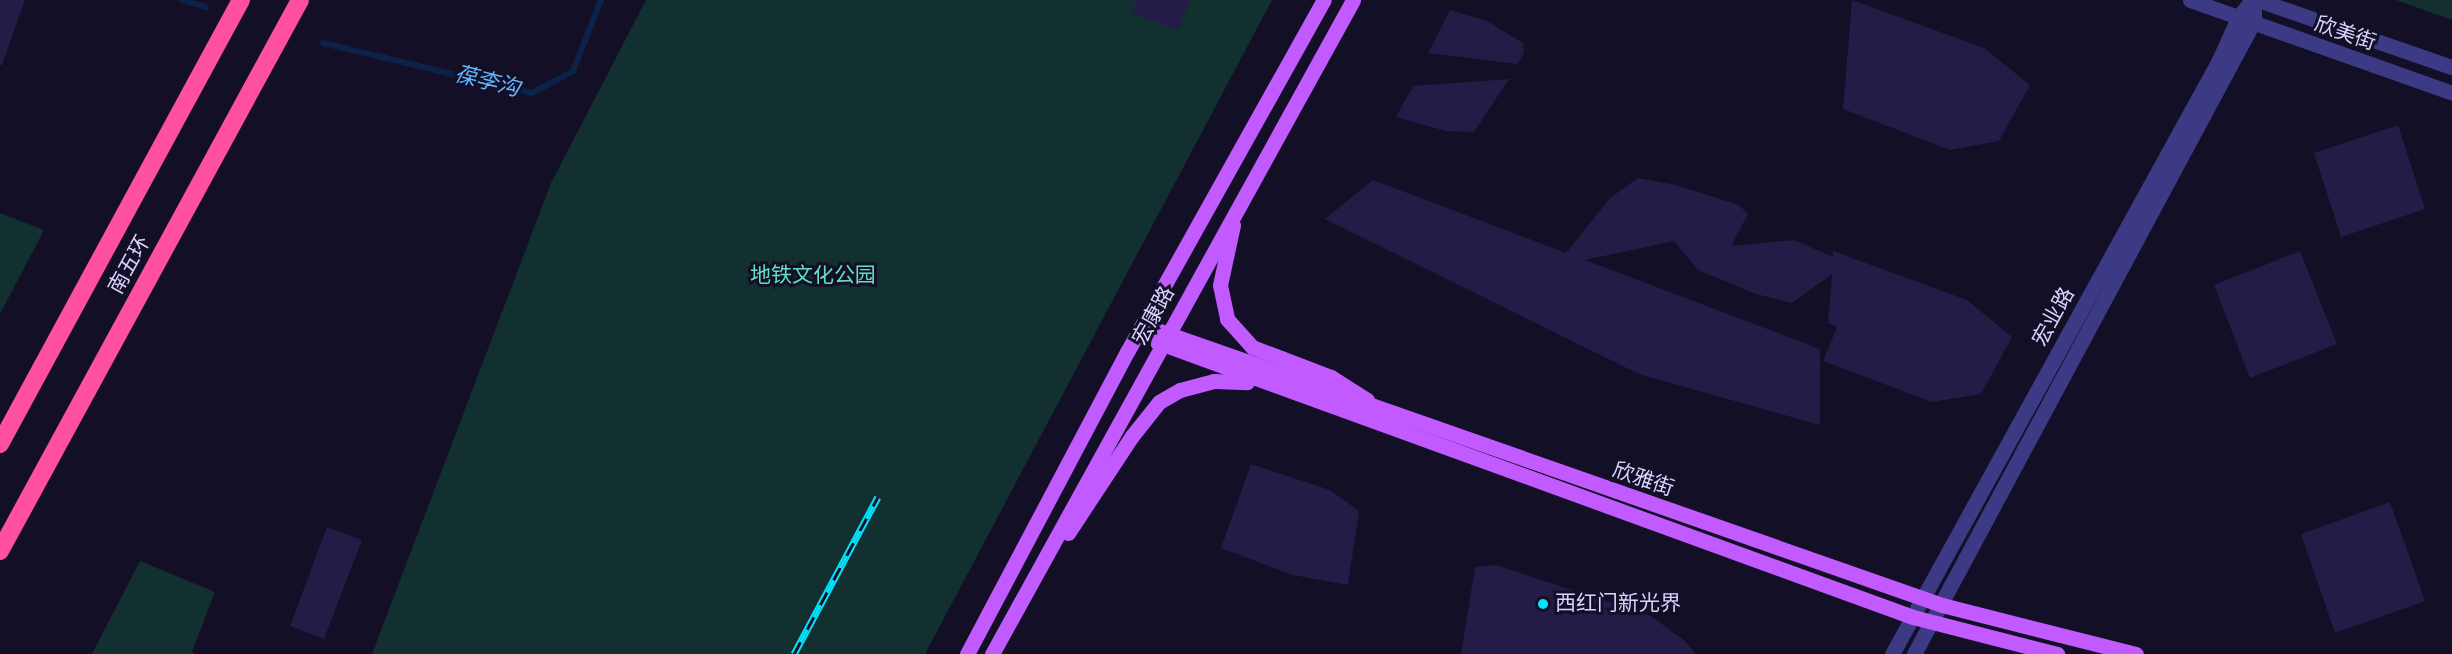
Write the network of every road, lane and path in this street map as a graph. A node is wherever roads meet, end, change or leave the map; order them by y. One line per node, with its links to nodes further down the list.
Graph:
1 (242, 0): 17 (highway, 南五环)
2 (300, 0): 10 (highway, 南五环)
3 (310, 0): 10 (highway)
4 (1323, 0): 13 (main road, 宏康路)
5 (1353, 0): 12 (main road, 宏康路)
6 (2190, 0): 8 (street, 欣美街)
7 (2255, 0): 8 (street, 宏业路); 9 (street, 欣美街)
8 (2247, 18): 11 (street, 欣美街); 20 (street, 宏业路); 21 (street, 宏业路)
9 (2452, 67)
10 (260, 74): 18 (highway, 南五环)
11 (2452, 93)
12 (1237, 208): 14 (main road, 宏康路); 16 (main road)
13 (1141, 329): 14 (main road, 欣雅街); 24 (main road, 宏康路)
14 (1166, 340): 15 (main road, 欣雅街); 16 (main road, 欣雅街); 19 (main road, 宏康路)
15 (1261, 382): 19 (main road); 22 (main road, 欣雅街)
16 (1393, 415): 20 (main road, 欣雅街)
17 (0, 444)
18 (0, 551)
19 (1032, 582): 25 (main road, 宏康路)
20 (1926, 596): 21 (main road, 欣雅街); 22 (street, 宏业路)
21 (1942, 605): 23 (street, 宏业路); 29 (main road, 欣雅街)
22 (1912, 617): 23 (main road, 欣雅街); 26 (street, 宏业路)
23 (1932, 621): 27 (street, 宏业路); 28 (main road, 欣雅街)
24 (968, 654)
25 (992, 654)
26 (1892, 654)
27 (1914, 654)
28 (2057, 654)
29 (2136, 654)

